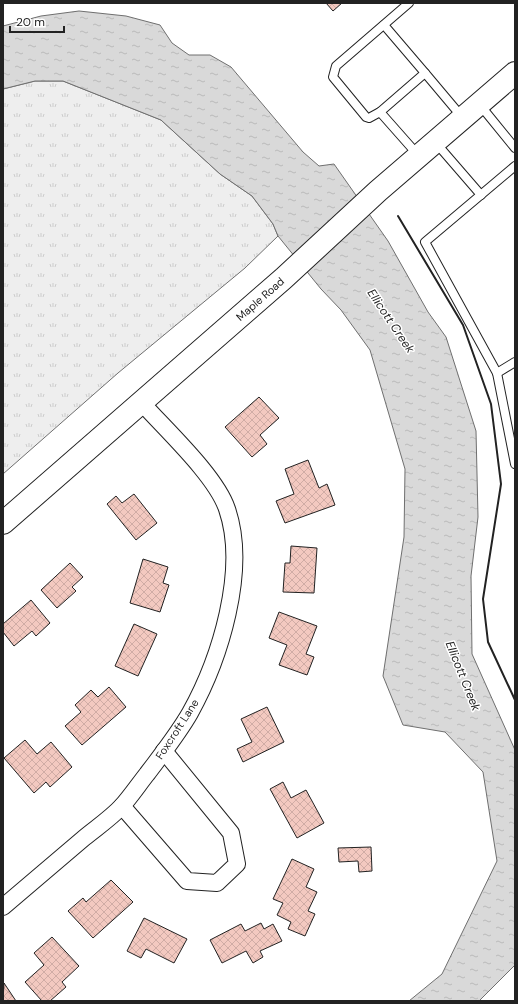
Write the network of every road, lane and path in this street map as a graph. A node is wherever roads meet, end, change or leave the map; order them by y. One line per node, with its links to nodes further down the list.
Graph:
1 (409, 3): 2 (lane)
2 (384, 25): 3 (lane); 6 (lane)
3 (425, 73): 5 (lane); 6 (lane)
4 (515, 73): 5 (main road, Maple Road)
5 (471, 111): 7 (main road, Maple Road); 8 (lane)
6 (380, 112): 9 (lane)
7 (436, 142): 9 (main road, Maple Road); 11 (lane)
8 (515, 148)
9 (419, 156): 14 (main road, Maple Road)
10 (515, 166): 11 (lane)
11 (481, 195): 13 (lane)
12 (515, 362): 13 (lane)
13 (497, 373): 15 (lane)
14 (142, 403): 16 (main road, Maple Road); 17 (street, Foxcroft Lane)
15 (515, 464)
16 (3, 523)
17 (164, 751): 18 (street, Foxcroft Lane); 18 (street)
18 (122, 806): 19 (street, Foxcroft Lane)
19 (3, 906)

